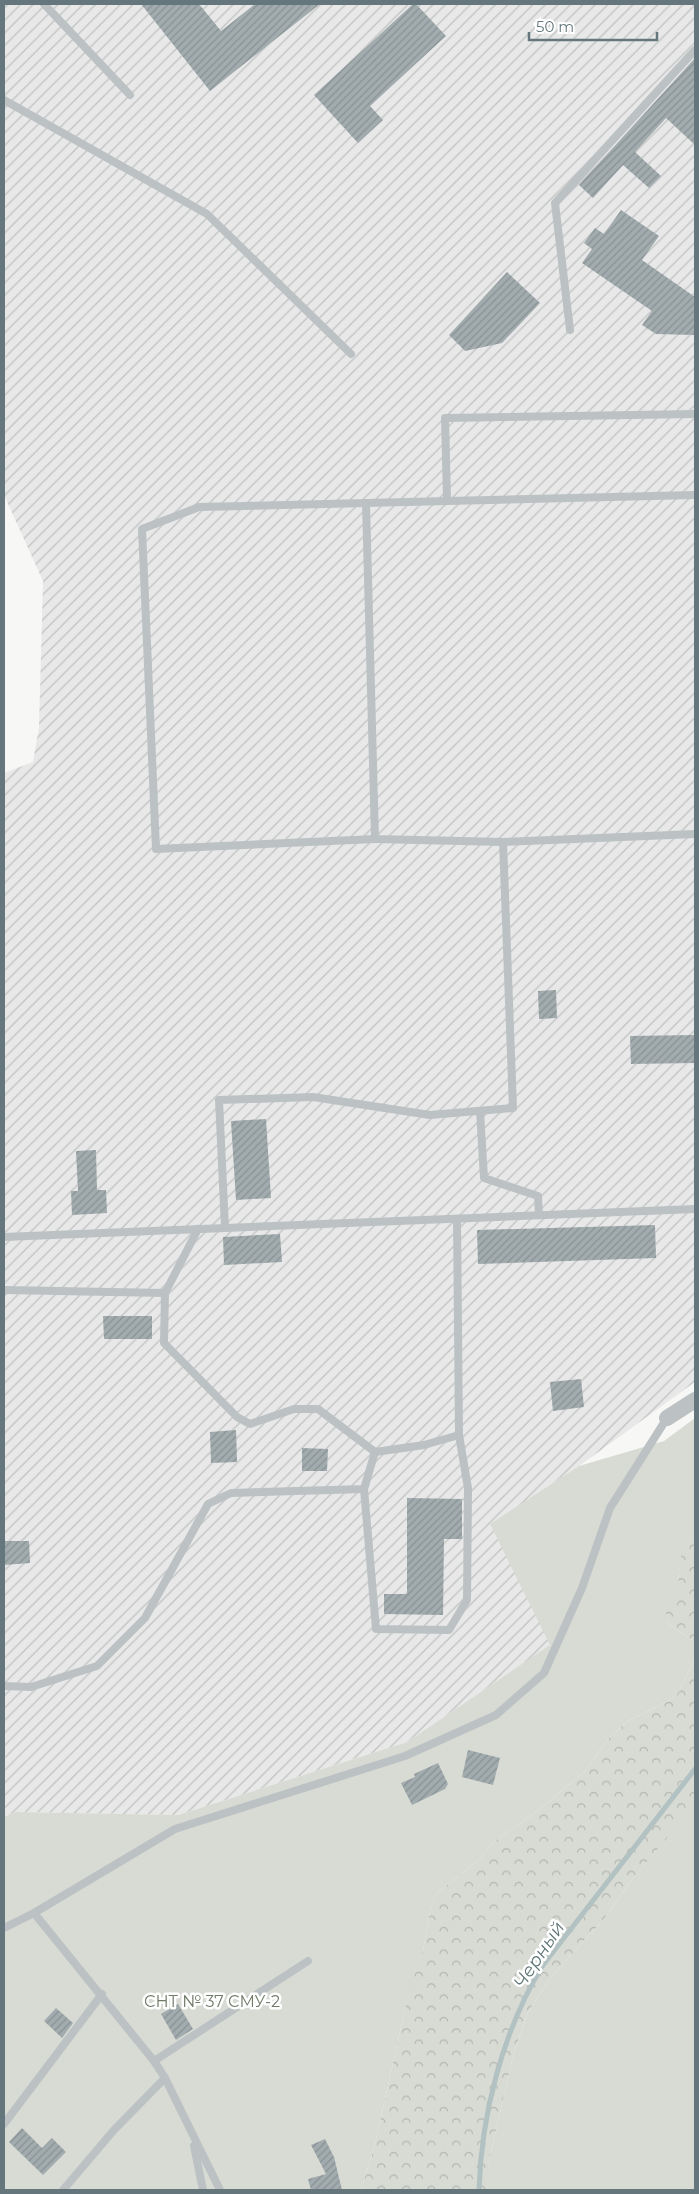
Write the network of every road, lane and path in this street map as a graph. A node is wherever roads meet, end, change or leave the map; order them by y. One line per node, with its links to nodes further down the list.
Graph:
1 (44, 4): 3 (lane)
2 (695, 50): 5 (lane)
3 (130, 94)
4 (4, 100): 6 (lane)
5 (570, 330)
6 (351, 354)
7 (695, 414): 9 (lane)
8 (695, 495): 9 (lane)
9 (447, 499): 10 (lane)
10 (366, 503): 12 (lane); 12 (lane)
11 (695, 834): 13 (lane)
12 (375, 839): 13 (lane)
13 (503, 842): 14 (lane)
14 (480, 1111): 16 (lane); 18 (lane)
15 (695, 1209): 16 (lane)
16 (539, 1215): 17 (lane)
17 (457, 1219): 18 (lane); 25 (lane)
18 (225, 1228): 19 (lane)
19 (198, 1229): 20 (lane); 22 (lane)
20 (4, 1237)
21 (4, 1290): 22 (lane)
22 (165, 1292): 26 (lane)
23 (695, 1400): 24 (street)
24 (667, 1418): 29 (lane)
25 (459, 1435): 26 (lane); 27 (lane)
26 (375, 1452): 27 (lane)
27 (364, 1489): 28 (lane)
28 (4, 1686)
29 (34, 1913): 30 (lane); 32 (lane)
30 (4, 1928)
31 (308, 1961): 33 (lane)
32 (102, 1994): 33 (lane); 35 (lane)
33 (154, 2061): 34 (lane)
34 (166, 2078): 36 (lane); 37 (lane)
35 (4, 2124)
36 (192, 2136): 38 (lane); 39 (lane)
37 (63, 2190)
38 (203, 2190)
39 (220, 2190)

